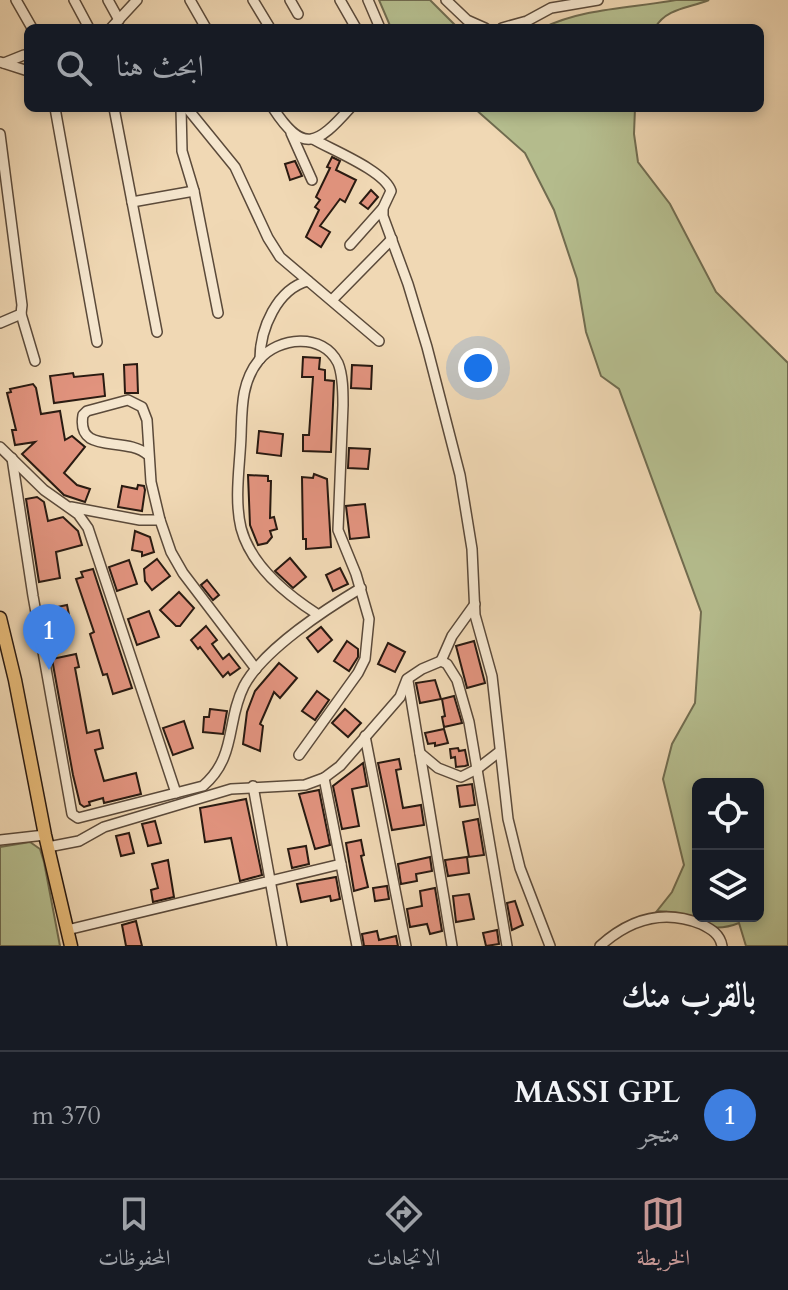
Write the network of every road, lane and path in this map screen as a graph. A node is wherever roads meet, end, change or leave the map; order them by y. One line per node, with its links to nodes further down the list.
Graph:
1 (16, 0): 14 (street)
2 (74, 0): 15 (street)
3 (108, 0): 13 (street)
4 (137, 0): 13 (street)
5 (190, 0): 17 (street)
6 (253, 0): 18 (street)
7 (290, 0): 12 (street)
8 (340, 0): 19 (street)
9 (368, 0): 20 (street)
10 (446, 0): 21 (street)
11 (598, 0): 22 (street)
12 (298, 14)
13 (119, 20): 16 (street)
14 (30, 24)
15 (87, 24)
16 (115, 24)
17 (204, 24)
18 (268, 24)
19 (354, 24)
20 (378, 24)
21 (476, 24)
22 (516, 24)
23 (24, 55): 24 (street)
24 (2, 62): 25 (street)
25 (24, 70)
26 (56, 112): 48 (street)
27 (115, 112): 37 (street)
28 (184, 112): 36 (street)
29 (187, 112): 41 (street)
30 (276, 112): 32 (street)
31 (346, 112): 34 (street)
32 (291, 133): 34 (street); 35 (street)
33 (0, 134): 44 (street)
34 (313, 139): 38 (street)
35 (312, 180)
36 (194, 191): 37 (street); 43 (street)
37 (132, 202): 46 (street)
38 (383, 208): 39 (street); 40 (street)
39 (392, 239): 42 (street); 58 (street)
40 (350, 245)
41 (308, 281): 42 (street); 49 (street)
42 (332, 300): 47 (street)
43 (218, 313)
44 (21, 314): 45 (street); 50 (street)
45 (0, 323)
46 (157, 332)
47 (379, 341)
48 (97, 342)
49 (260, 359): 57 (street); 59 (street)
50 (35, 361)
51 (0, 434): 52 (street)
52 (1, 448): 54 (street)
53 (148, 455): 53 (street); 56 (street)
54 (12, 458): 55 (street); 71 (street)
55 (68, 507): 56 (street); 71 (street)
56 (160, 520): 62 (street)
57 (361, 588): 59 (street); 67 (street)
58 (475, 604): 61 (street); 65 (street)
59 (317, 614): 62 (street)
60 (0, 618): 73 (main road)
61 (441, 661): 63 (street); 68 (street)
62 (256, 669): 71 (street)
63 (407, 679): 64 (street); 66 (street)
64 (365, 736): 69 (street); 80 (street)
65 (499, 752): 68 (street); 83 (street)
66 (420, 753): 68 (street); 81 (street)
67 (299, 755)
68 (477, 769): 82 (street)
69 (324, 778): 70 (street); 74 (street)
70 (253, 786): 73 (street); 75 (street)
71 (176, 793)
72 (0, 840): 73 (street)
73 (46, 841): 76 (main road)
74 (341, 864): 75 (street); 79 (street)
75 (270, 881): 76 (street); 78 (street)
76 (67, 930): 77 (main road)
77 (71, 946)
78 (282, 946)
79 (357, 946)
80 (406, 946)
81 (452, 946)
82 (507, 946)
83 (550, 946)
84 (600, 946): 85 (street)
85 (722, 946)

